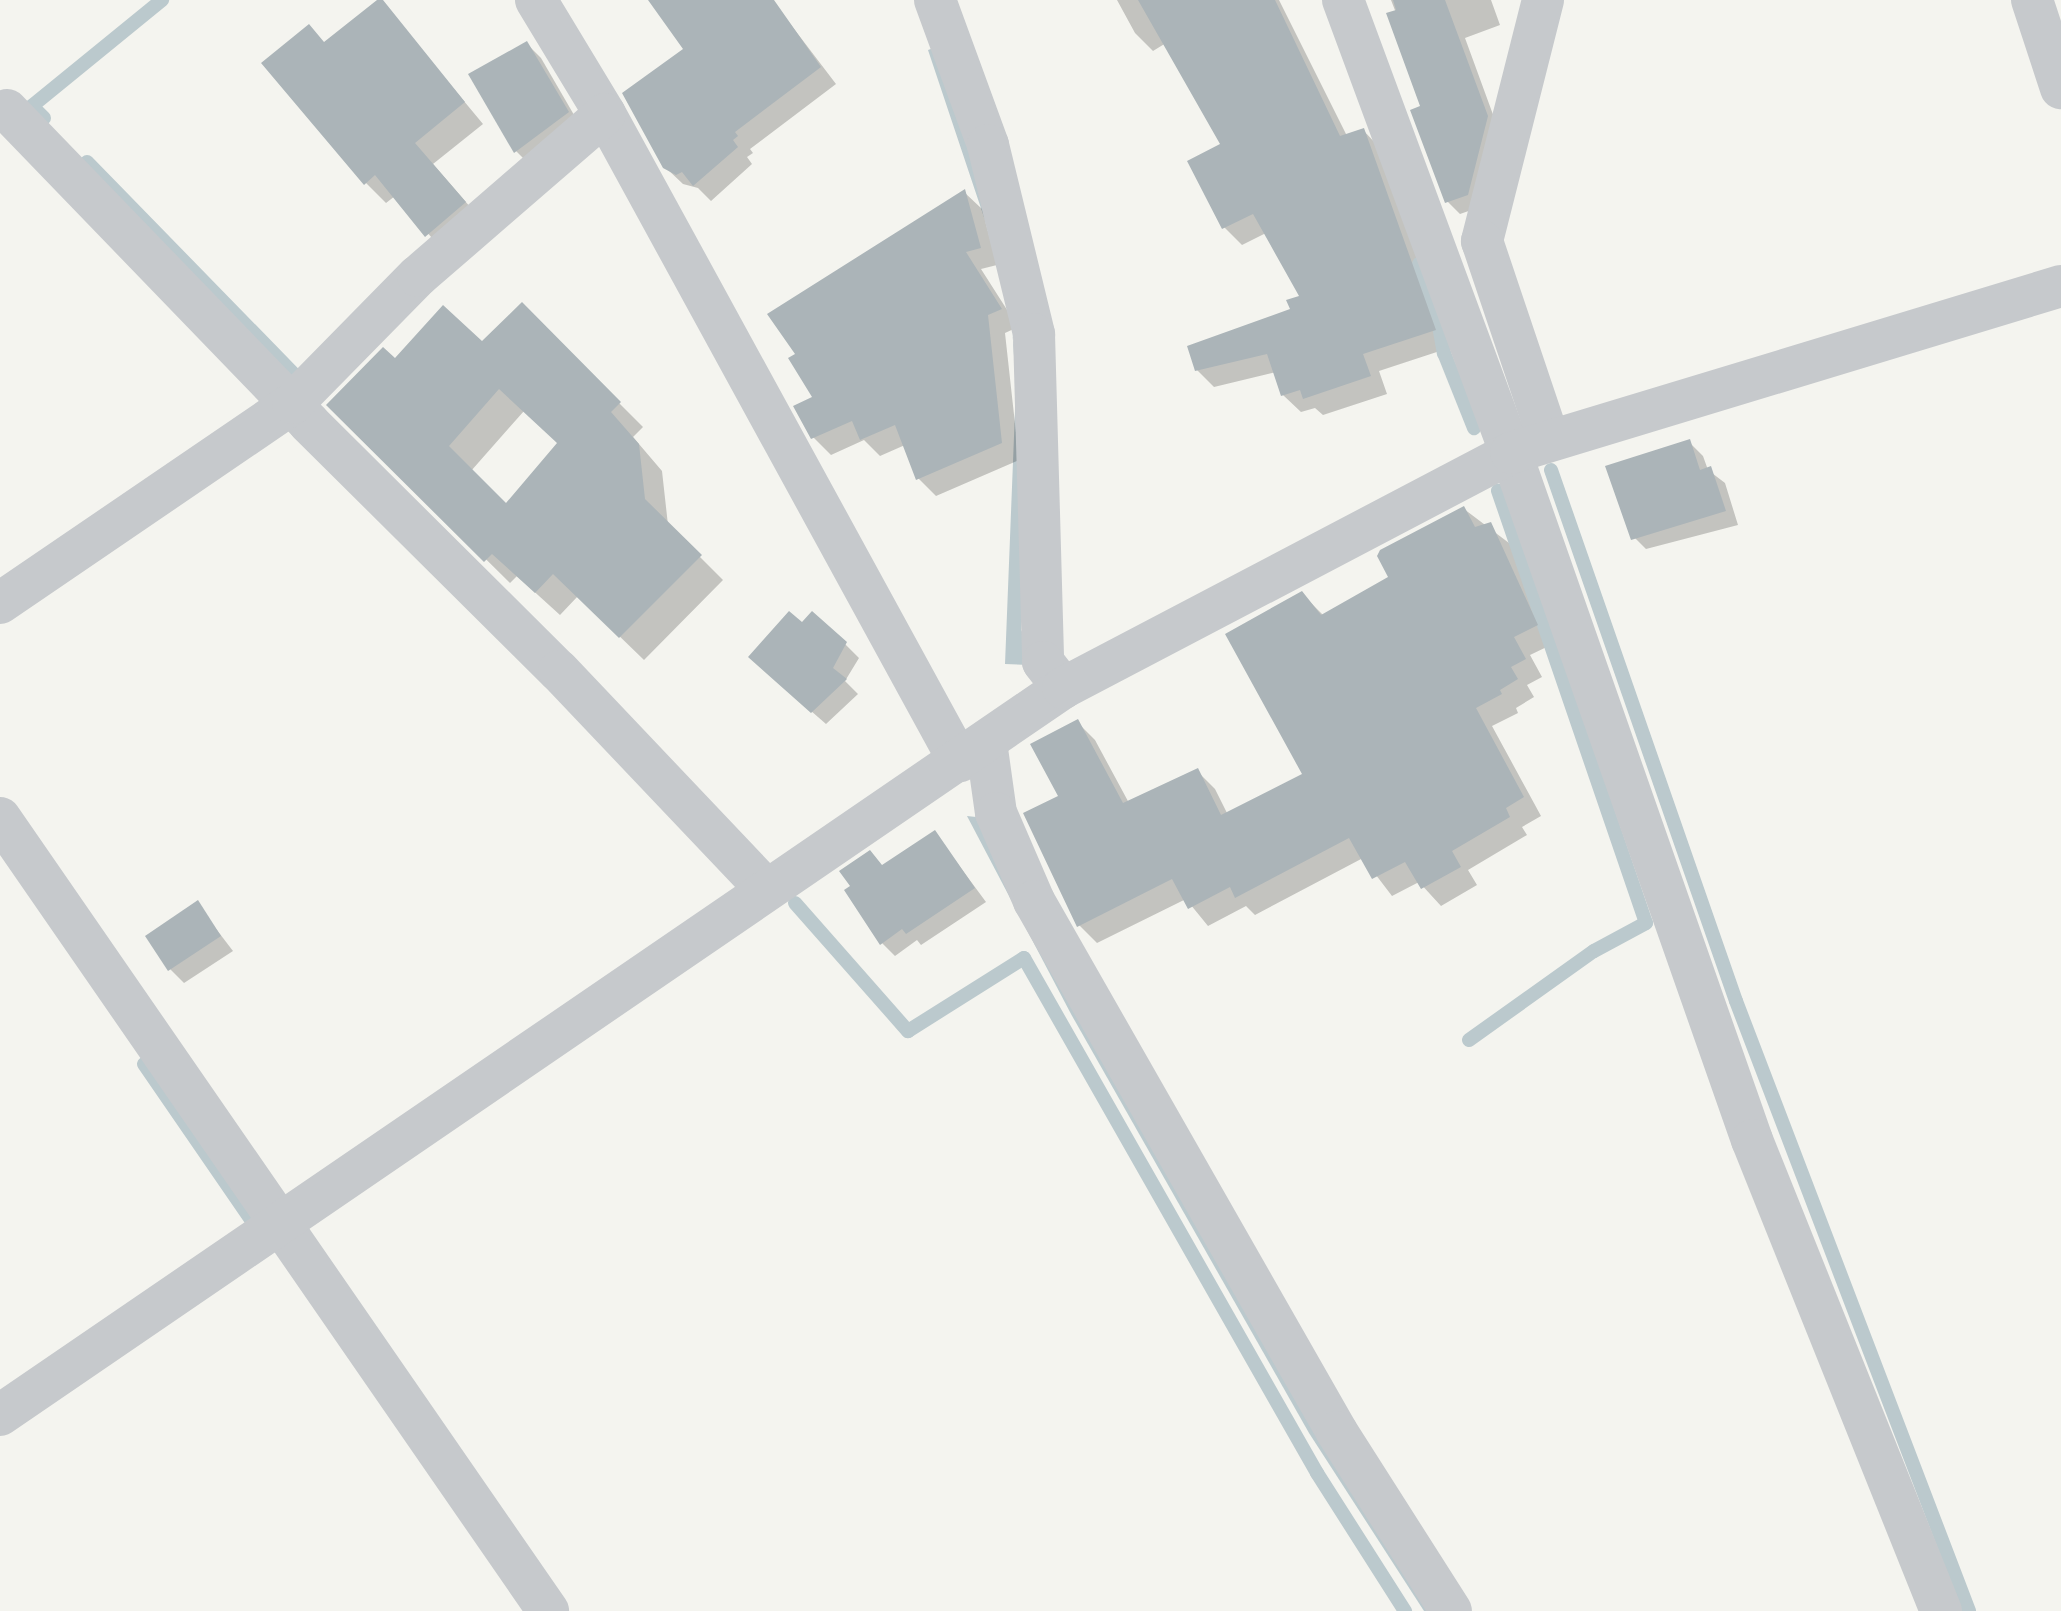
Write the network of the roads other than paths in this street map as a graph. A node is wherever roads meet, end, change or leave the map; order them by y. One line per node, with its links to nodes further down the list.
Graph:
1 (536, 0): 8 (street)
2 (936, 0): 13 (street)
3 (1343, 0): 11 (street)
4 (1544, 0): 11 (street)
5 (2032, 0): 6 (street)
6 (2061, 88)
7 (7, 110): 10 (street)
8 (604, 114): 10 (street); 14 (street)
9 (2061, 286): 11 (street)
10 (293, 403): 12 (street); 16 (street)
11 (1530, 446): 13 (street); 21 (street)
12 (0, 603)
13 (1063, 688): 14 (street)
14 (973, 751): 16 (street); 20 (street)
15 (0, 818): 17 (street)
16 (766, 890): 17 (street)
17 (280, 1222): 18 (street); 19 (street)
18 (0, 1415)
19 (548, 1611)
20 (1451, 1611)
21 (1941, 1611)

